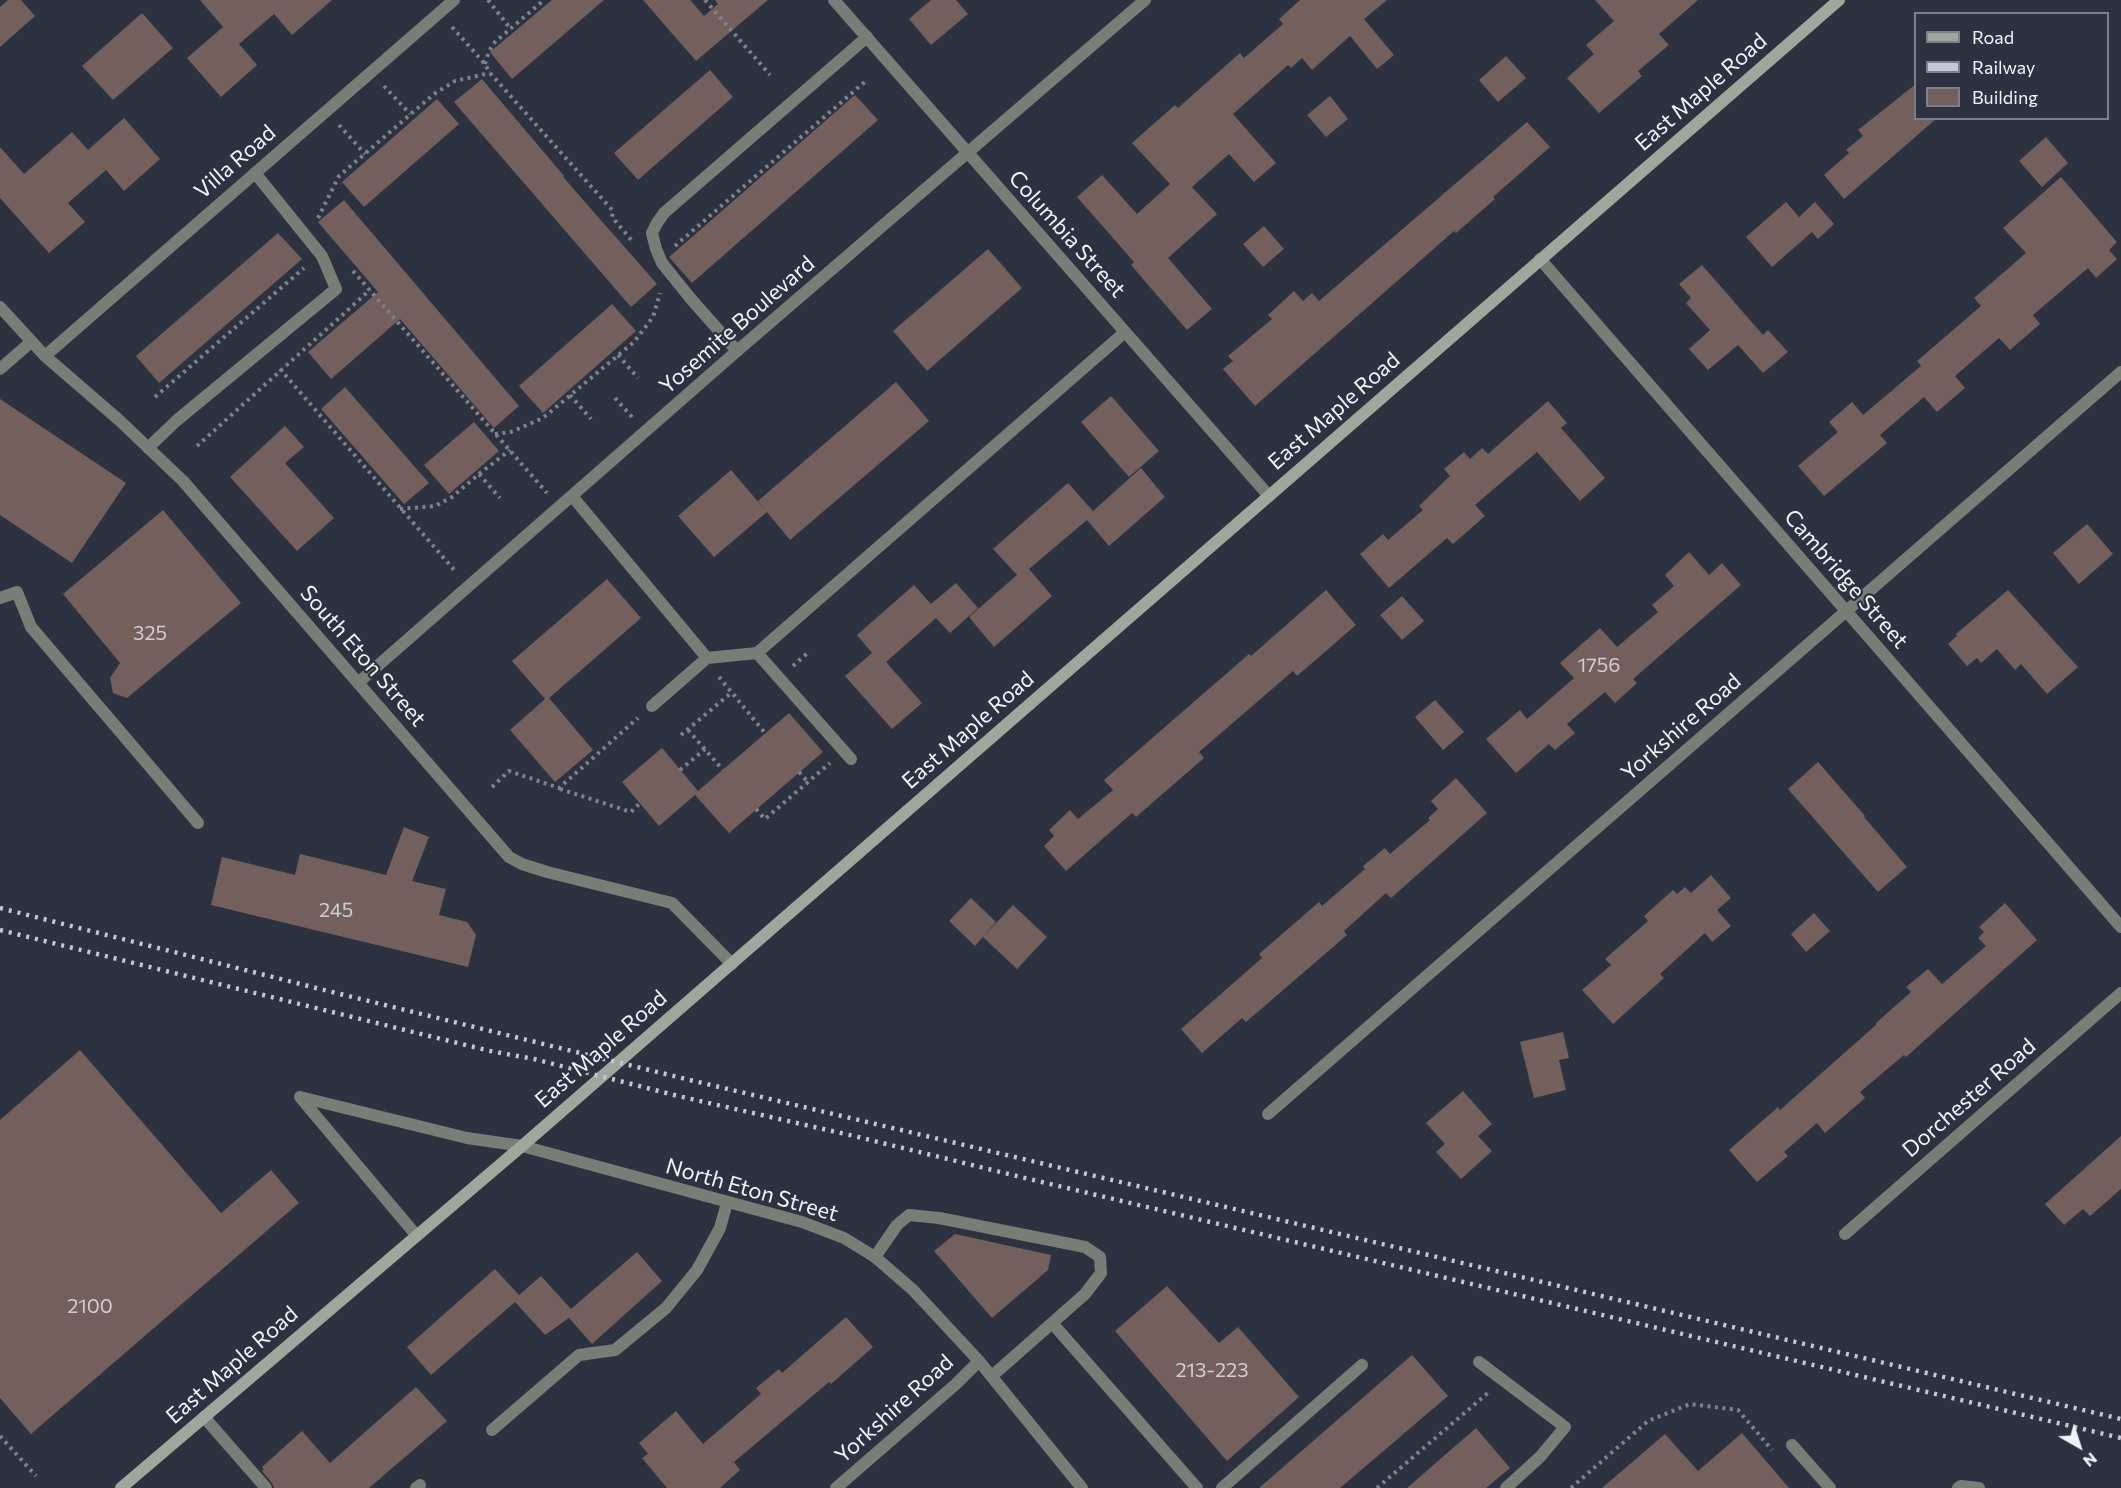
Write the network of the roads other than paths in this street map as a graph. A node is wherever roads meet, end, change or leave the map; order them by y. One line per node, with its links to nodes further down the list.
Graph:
1 (454, 0): 7 (street, Villa Road)
2 (834, 0): 5 (street, Columbia Street)
3 (1145, 0): 6 (street, Yosemite Boulevard)
4 (1839, 0): 8 (main road, East Maple Road)
5 (867, 37): 6 (street, Columbia Street); 12 (street)
6 (968, 154): 10 (street, Columbia Street); 12 (street, Yosemite Boulevard)
7 (255, 173): 13 (street, Villa Road); 16 (street)
8 (1540, 259): 18 (main road, East Maple Road); 20 (street, Cambridge Street)
9 (0, 308): 11 (street, South Eton Street)
10 (1125, 332): 18 (street, Columbia Street); 21 (street)
11 (31, 342): 13 (street, South Eton Street); 14 (street)
12 (737, 351): 17 (street, Yosemite Boulevard)
13 (45, 356): 16 (street, South Eton Street)
14 (0, 369)
15 (2121, 372): 20 (street, Yorkshire Road)
16 (148, 448): 23 (street, South Eton Street)
17 (572, 496): 22 (street); 23 (street, Yosemite Boulevard)
18 (1269, 496): 28 (main road, East Maple Road)
19 (0, 598): 26 (street)
20 (1846, 611): 27 (street, Cambridge Street); 30 (street, Yorkshire Road)
21 (757, 653): 22 (street); 25 (street)
22 (707, 658): 24 (street)
23 (358, 684): 28 (street, South Eton Street)
24 (652, 706)
25 (851, 759)
26 (198, 824)
27 (2121, 927)
28 (732, 964): 31 (main road, East Maple Road)
29 (2121, 993): 33 (street, Dorchester Road)
30 (1268, 1114)
31 (522, 1146): 32 (street, North Eton Street); 34 (main road, East Maple Road); 34 (street, North Eton Street)
32 (727, 1203): 35 (street, North Eton Street); 42 (street)
33 (1845, 1234)
34 (416, 1235): 41 (main road, East Maple Road)
35 (875, 1257): 36 (street); 37 (street, North Eton Street)
36 (1053, 1324): 40 (street); 48 (street)
37 (979, 1361): 40 (street, North Eton Street); 46 (street, Yorkshire Road)
38 (1479, 1362): 50 (street)
39 (1362, 1365): 49 (street)
40 (992, 1376): 47 (street, North Eton Street)
41 (204, 1417): 44 (main road, East Maple Road); 45 (street)
42 (492, 1430)
43 (1792, 1445): 51 (street)
44 (121, 1488)
45 (266, 1488)
46 (836, 1488)
47 (1082, 1488)
48 (1197, 1488)
49 (1222, 1488)
50 (1506, 1488)
51 (1830, 1488)
52 (1959, 1488): 53 (street)
53 (1979, 1488)

